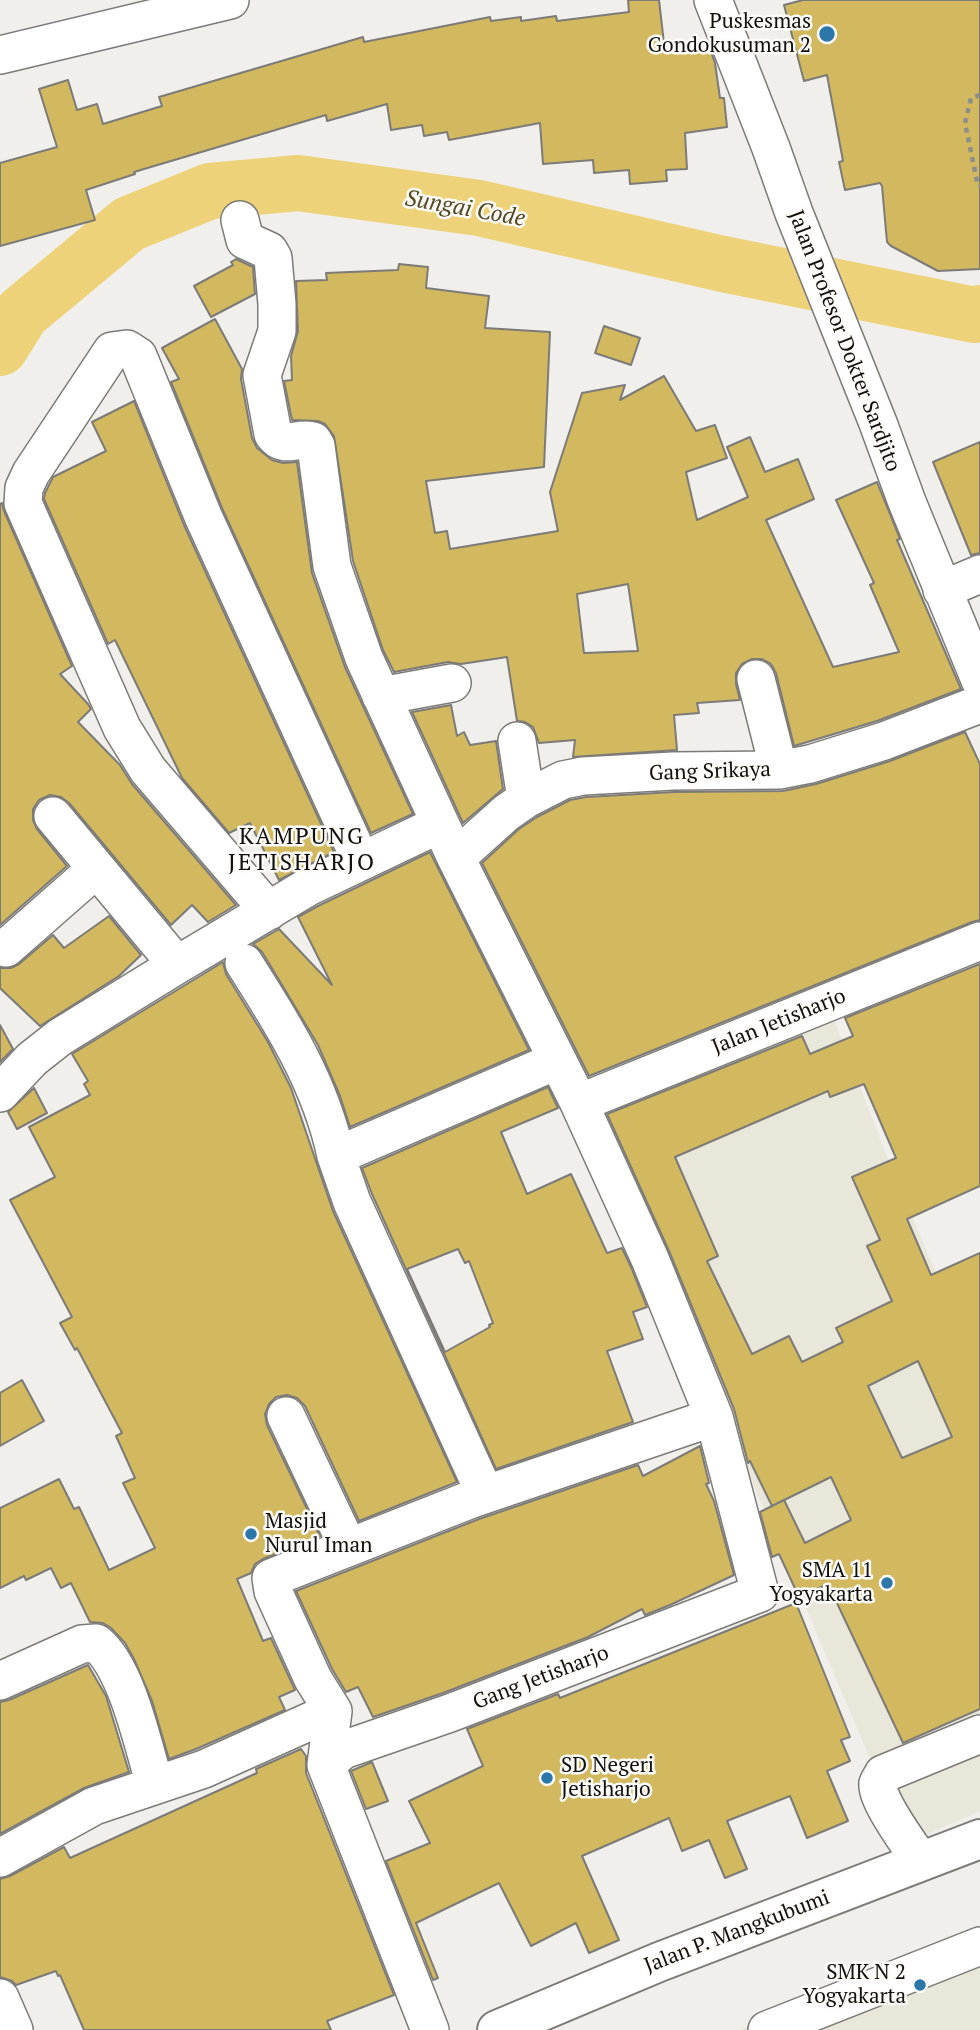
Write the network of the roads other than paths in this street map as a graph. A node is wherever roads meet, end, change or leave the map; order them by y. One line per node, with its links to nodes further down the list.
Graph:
1 (230, 0): 3 (street)
2 (723, 2): 6 (street, Jalan Profesor Dokter Sardjito)
3 (0, 55)
4 (240, 220): 10 (street)
5 (980, 574): 6 (street)
6 (942, 590): 8 (street, Jalan Profesor Dokter Sardjito)
7 (757, 679): 13 (street)
8 (980, 680)
9 (452, 683): 10 (street)
10 (381, 696): 16 (street)
11 (980, 704): 13 (street, Gang Srikaya)
12 (517, 741): 14 (street)
13 (779, 770): 14 (street, Gang Srikaya)
14 (526, 799): 17 (street, Gang Srikaya)
15 (53, 816): 19 (street)
16 (440, 824): 17 (street); 18 (street)
17 (456, 858): 25 (street)
18 (361, 861): 20 (street); 20 (street)
19 (96, 869): 22 (street); 24 (street)
20 (269, 911): 24 (street)
21 (980, 942): 27 (street, Jalan Jetisharjo)
22 (6, 948)
23 (244, 963): 28 (street)
24 (177, 965): 26 (street)
25 (556, 1061): 27 (street); 28 (street)
26 (0, 1093)
27 (579, 1103): 30 (street)
28 (336, 1156): 31 (street)
29 (286, 1416): 32 (street)
30 (714, 1418): 31 (street); 36 (street, Gang Jetisharjo)
31 (485, 1494): 32 (street)
32 (348, 1547): 34 (street)
33 (0, 1681): 37 (street)
34 (333, 1711): 36 (street); 37 (street)
35 (980, 1734): 40 (street)
36 (326, 1765): 44 (street)
37 (156, 1785): 39 (street)
38 (980, 1839): 40 (main road, Jalan P. Mangkubumi)
39 (0, 1858)
40 (920, 1860): 45 (main road, Jalan P. Mangkubumi)
41 (980, 1945): 46 (street)
42 (0, 1998): 43 (street)
43 (14, 2030)
44 (430, 2030)
45 (497, 2030)
46 (767, 2030)

